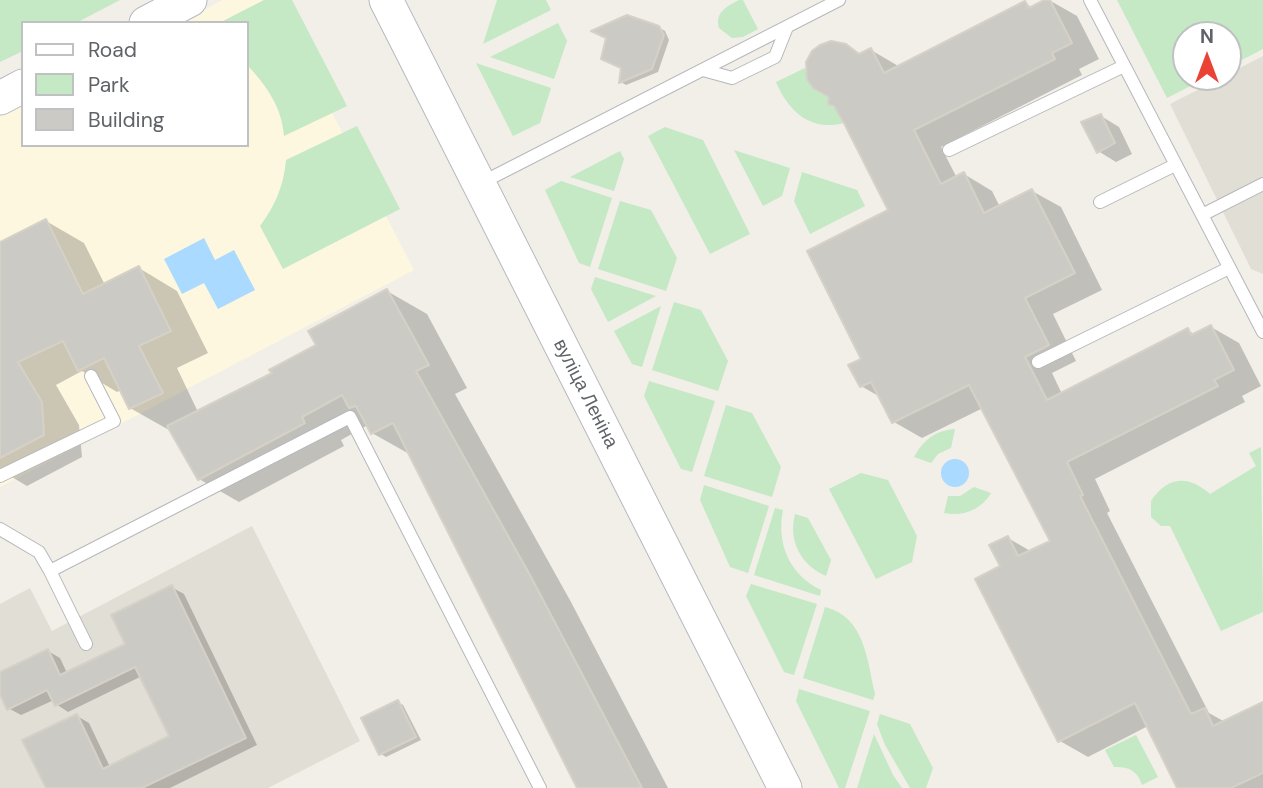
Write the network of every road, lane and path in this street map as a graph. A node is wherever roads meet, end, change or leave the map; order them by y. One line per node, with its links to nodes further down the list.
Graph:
1 (190, 0): 5 (main road)
2 (386, 0): 13 (main road, вуліца Леніна)
3 (839, 0): 6 (lane)
4 (1090, 0): 7 (lane)
5 (150, 21)
6 (787, 27): 8 (lane); 8 (lane)
7 (1124, 66): 11 (lane); 12 (lane)
8 (703, 70): 13 (lane)
9 (21, 87): 10 (main road)
10 (0, 98)
11 (949, 150)
12 (1175, 165): 15 (lane); 16 (lane)
13 (479, 184): 26 (main road, вуліца Леніна)
14 (1263, 184): 16 (lane)
15 (1100, 202)
16 (1202, 215): 17 (lane)
17 (1229, 268): 18 (lane); 19 (lane)
18 (1263, 332)
19 (1038, 362)
20 (91, 376): 21 (lane)
21 (0, 476)
22 (0, 529): 23 (lane)
23 (50, 571): 24 (lane); 25 (lane)
24 (86, 644)
25 (540, 788)
26 (785, 788)

